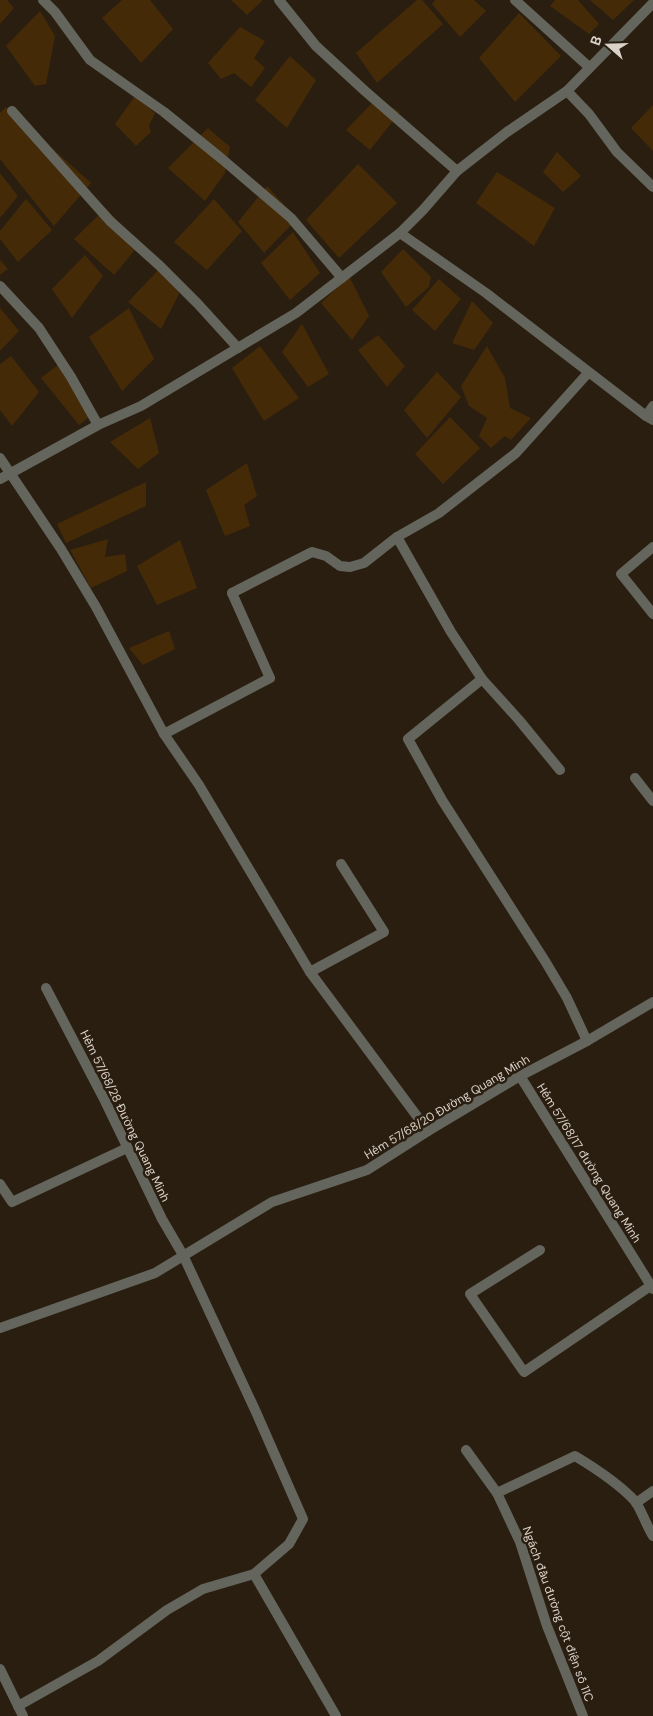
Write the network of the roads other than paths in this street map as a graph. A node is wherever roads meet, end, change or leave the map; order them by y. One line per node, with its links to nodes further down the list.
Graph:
1 (43, 0): 11 (street)
2 (279, 0): 8 (street)
3 (516, 0): 5 (street)
4 (653, 3): 5 (street)
5 (590, 67): 6 (street)
6 (567, 91): 8 (street); 9 (street)
7 (12, 111): 13 (street)
8 (457, 171): 10 (street)
9 (653, 187)
10 (400, 233): 11 (street); 14 (street)
11 (342, 278): 13 (street)
12 (0, 286): 17 (street)
13 (238, 348): 17 (street)
14 (588, 373): 16 (street); 21 (street)
15 (653, 406): 16 (street)
16 (649, 418)
17 (98, 425): 19 (street)
18 (0, 458): 19 (street)
19 (10, 472): 20 (street); 25 (street)
20 (0, 479)
21 (397, 536): 24 (street); 25 (street)
22 (653, 547): 23 (street)
23 (653, 614)
24 (482, 679): 26 (street); 33 (street)
25 (164, 734): 30 (street)
26 (560, 770)
27 (635, 778): 28 (street)
28 (653, 801)
29 (341, 864): 30 (street)
30 (310, 972): 35 (street)
31 (46, 988): 36 (street, Hẻm 57/68/28 Đường Quang Minh)
32 (653, 1002): 33 (street, Hẻm 57/68/20 Đường Quang Minh)
33 (586, 1041): 34 (street, Hẻm 57/68/20 Đường Quang Minh)
34 (520, 1076): 35 (street, Hẻm 57/68/20 Đường Quang Minh); 40 (street, Hẻm 57/68/17 đường Quang Minh)
35 (428, 1131): 39 (street, Hẻm 57/68/20 Đường Quang Minh)
36 (127, 1148): 37 (street); 39 (street, Hẻm 57/68/28 Đường Quang Minh)
37 (0, 1184)
38 (540, 1250): 40 (street)
39 (183, 1255): 41 (street, Hẻm 57/68/20 Đường Quang Minh); 47 (street, Hẻm 57/68/28 Đường Quang Minh)
40 (652, 1287)
41 (0, 1328)
42 (466, 1450): 44 (street, Ngách đầu đường cột điện số 11C)
43 (653, 1491): 45 (street)
44 (497, 1493): 45 (street); 52 (street, Ngách đầu đường cột điện số 11C)
45 (636, 1503): 46 (street)
46 (653, 1536)
47 (254, 1574): 49 (street); 51 (street)
48 (0, 1668): 49 (street)
49 (18, 1706): 50 (street)
50 (23, 1716)
51 (336, 1716)
52 (583, 1716)

